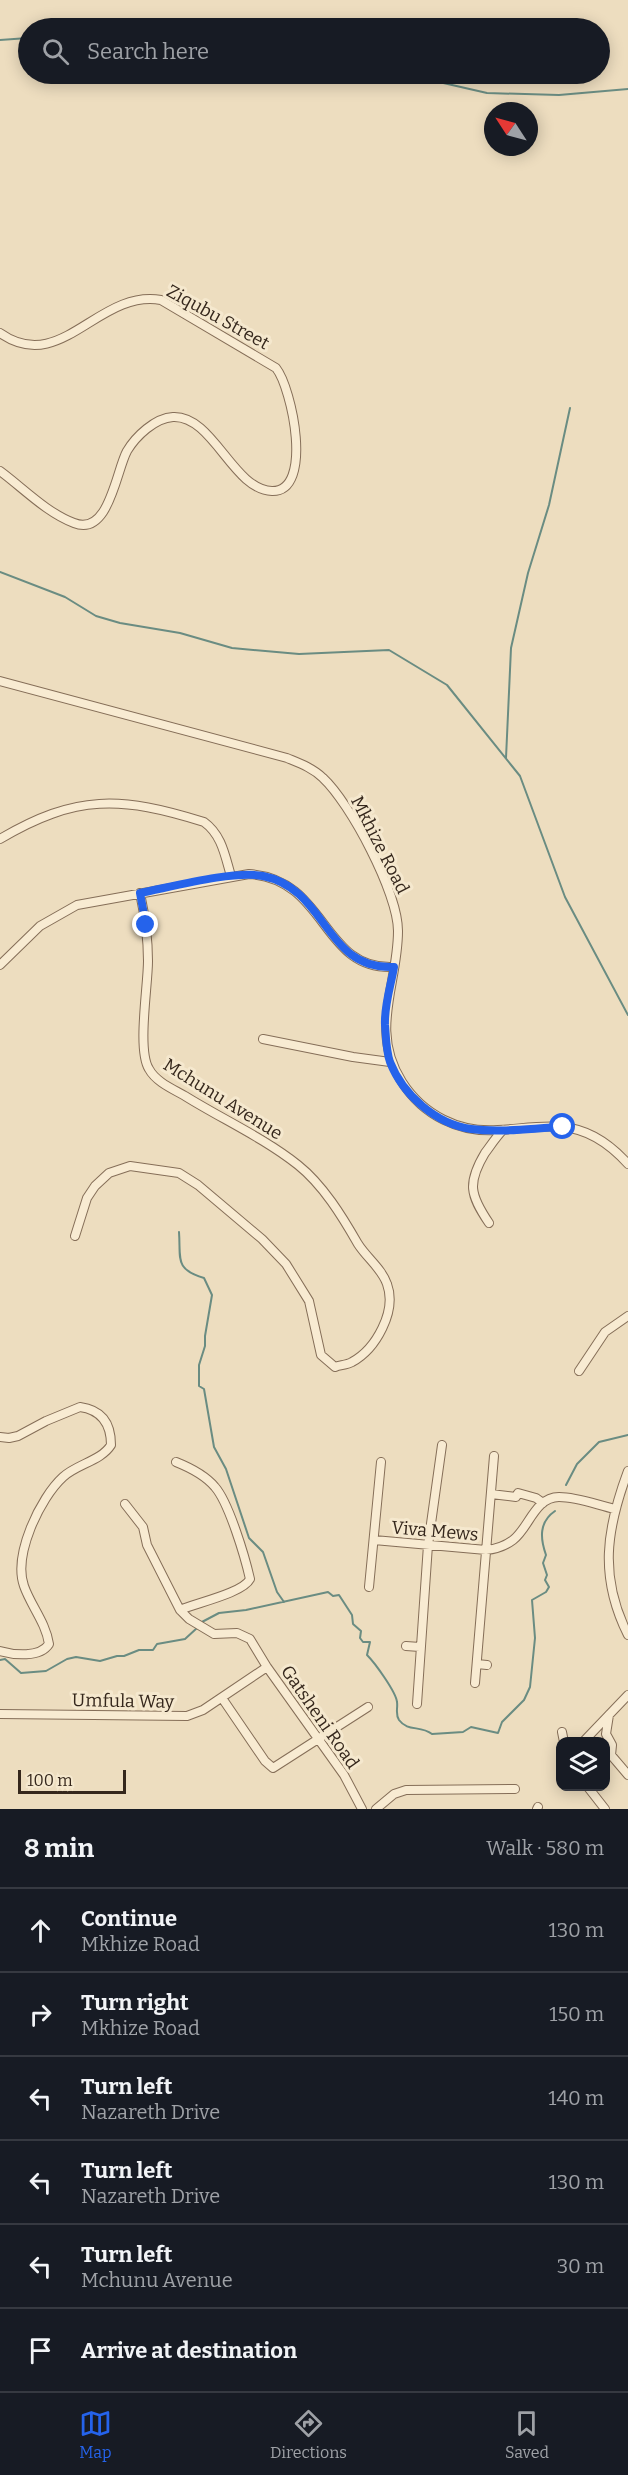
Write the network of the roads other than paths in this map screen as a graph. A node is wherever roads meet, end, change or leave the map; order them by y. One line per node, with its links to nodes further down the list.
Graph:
1 (0, 333): 2 (street, Ziqubu Street)
2 (0, 471)
3 (0, 681): 8 (street, Mkhize Road)
4 (0, 839): 5 (street)
5 (231, 876): 6 (street); 8 (street)
6 (140, 893): 7 (street); 14 (street, Mchunu Avenue)
7 (0, 965)
8 (394, 967): 10 (street, Mkhize Road)
9 (263, 1039): 10 (street)
10 (390, 1062): 11 (street, Mkhize Road)
11 (503, 1130): 12 (street, Mkhize Road); 13 (street)
12 (628, 1164)
13 (489, 1223)
14 (75, 1236)
15 (628, 1316): 16 (street)
16 (579, 1371)
17 (0, 1437): 35 (street)
18 (442, 1446): 28 (street)
19 (494, 1456): 23 (street)
20 (176, 1462): 31 (street)
21 (381, 1462): 27 (street, Viva Mews)
22 (628, 1471): 26 (street)
23 (491, 1494): 24 (street); 29 (street)
24 (543, 1503): 26 (street); 29 (street, Viva Mews)
25 (125, 1504): 31 (street)
26 (615, 1509): 32 (street)
27 (374, 1540): 28 (street, Viva Mews); 30 (street, Viva Mews)
28 (428, 1545): 29 (street, Viva Mews); 34 (street)
29 (486, 1551): 36 (street)
30 (369, 1587)
31 (180, 1610): 38 (street, Gatsheni Road)
32 (628, 1635)
33 (406, 1646): 34 (street)
34 (420, 1647): 42 (street)
35 (0, 1651)
36 (477, 1664): 37 (street); 39 (street)
37 (487, 1665)
38 (267, 1667): 41 (street, Umfula Way); 47 (street, Gatsheni Road)
39 (475, 1683)
40 (628, 1695): 45 (street)
41 (222, 1698): 44 (street, Umfula Way); 47 (street)
42 (417, 1704)
43 (368, 1707): 47 (street)
44 (0, 1714)
45 (609, 1715): 49 (street); 50 (street)
46 (562, 1732): 48 (street)
47 (318, 1737): 53 (street, Gatsheni Road)
48 (563, 1737)
49 (588, 1737)
50 (628, 1775)
51 (515, 1789): 54 (street)
52 (591, 1791): 55 (street)
53 (362, 1809)
54 (376, 1809)
55 (605, 1809)

